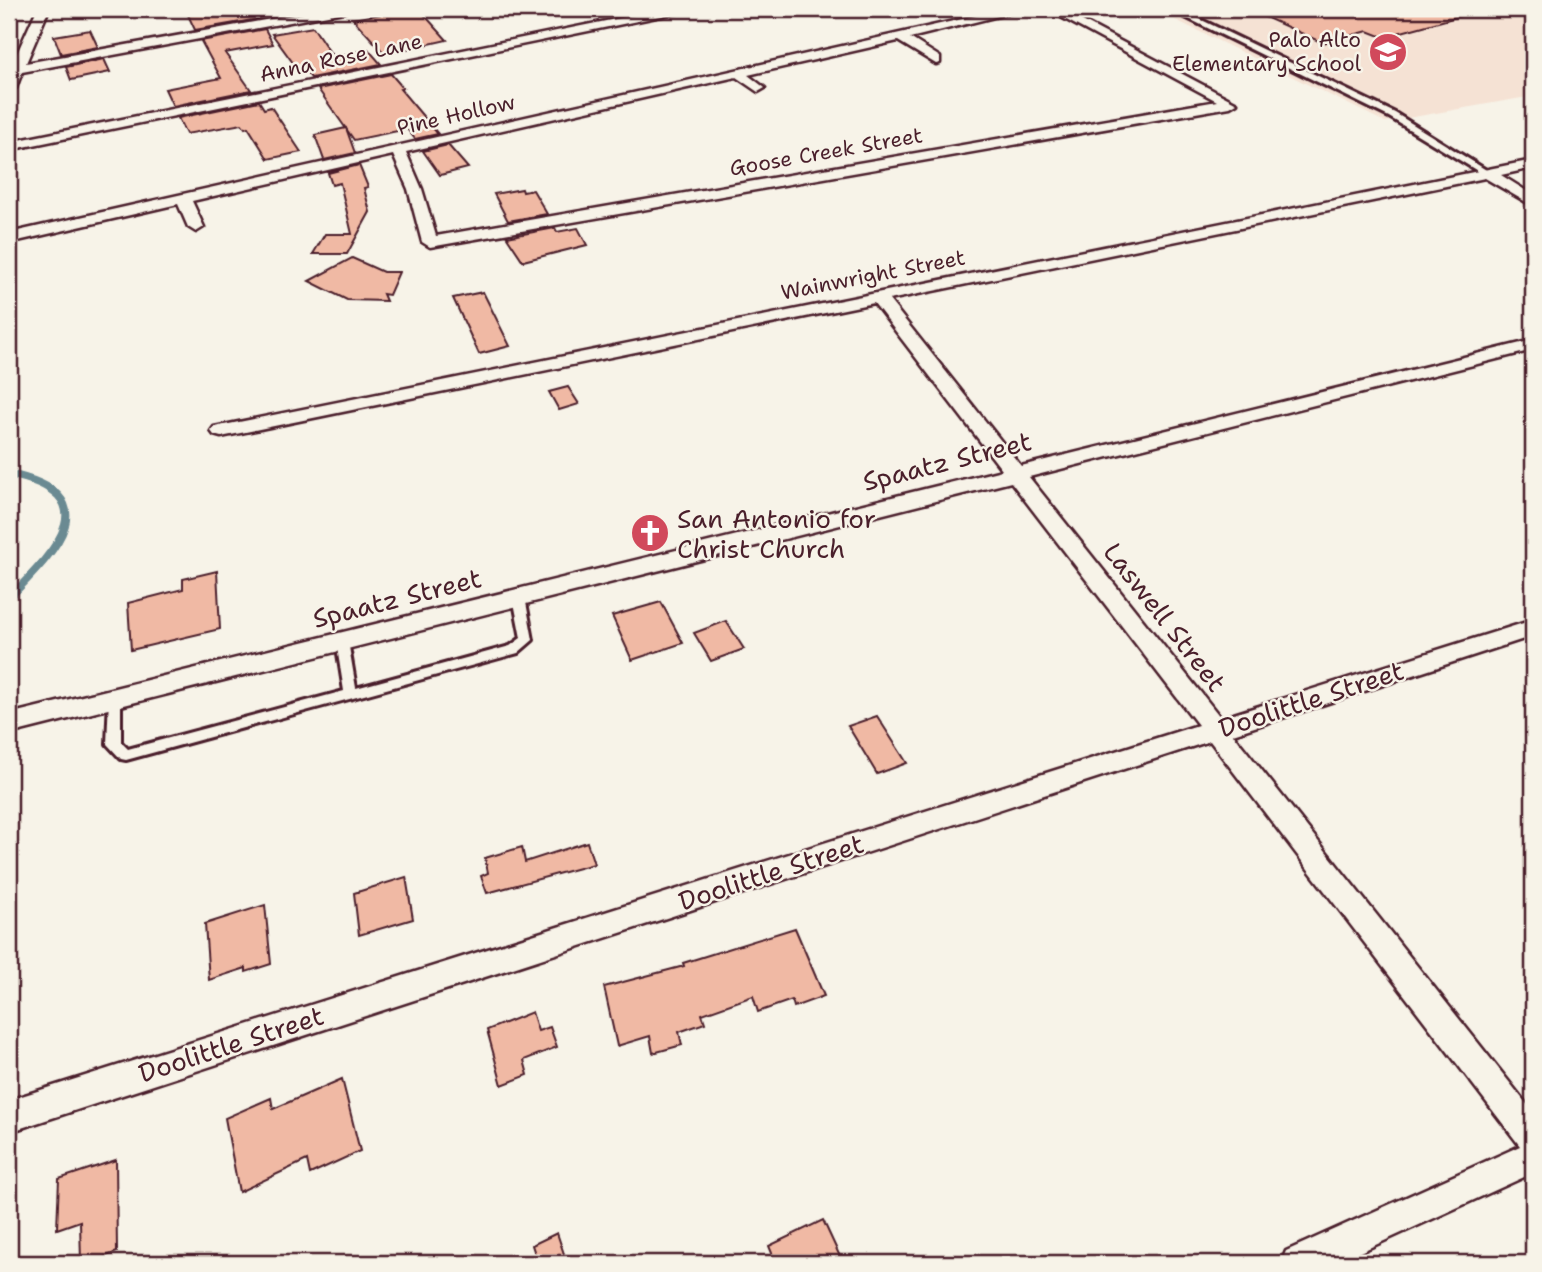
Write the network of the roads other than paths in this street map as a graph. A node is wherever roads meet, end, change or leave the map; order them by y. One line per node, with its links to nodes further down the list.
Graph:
1 (43, 9): 10 (street)
2 (344, 9): 10 (street)
3 (681, 9): 14 (street, Anna Rose Lane)
4 (1021, 9): 8 (street, Pine Hollow)
5 (1052, 9): 15 (street, Goose Creek Street)
6 (1178, 9): 7 (lane); 17 (lane)
7 (1199, 9)
8 (899, 36): 9 (street); 11 (street, Pine Hollow)
9 (936, 60)
10 (16, 69): 12 (street)
11 (737, 72): 13 (street); 15 (street, Pine Hollow)
12 (9, 88)
13 (758, 88)
14 (9, 146)
15 (398, 150): 18 (street, Pine Hollow)
16 (1533, 164): 17 (street, Wainwright Street)
17 (1487, 173): 19 (street); 22 (street, Wainwright Street)
18 (183, 198): 20 (street); 21 (street, Pine Hollow)
19 (1533, 201)
20 (196, 227)
21 (9, 238)
22 (878, 298): 24 (street, Wainwright Street); 25 (street, Laswell Street)
23 (1533, 345): 25 (street, Spaatz Street)
24 (221, 430)
25 (1016, 472): 26 (street, Spaatz Street); 32 (street, Laswell Street)
26 (519, 597): 28 (street, Spaatz Street); 29 (lane)
27 (1533, 628): 32 (street, Doolittle Street)
28 (342, 641): 29 (lane); 30 (street, Spaatz Street)
29 (351, 694): 30 (lane)
30 (115, 698): 31 (street, Spaatz Street)
31 (9, 724)
32 (1214, 730): 33 (street, Doolittle Street); 34 (street, Laswell Street)
33 (9, 1116)
34 (1533, 1138)
35 (1533, 1157): 36 (street)
36 (1298, 1263)

